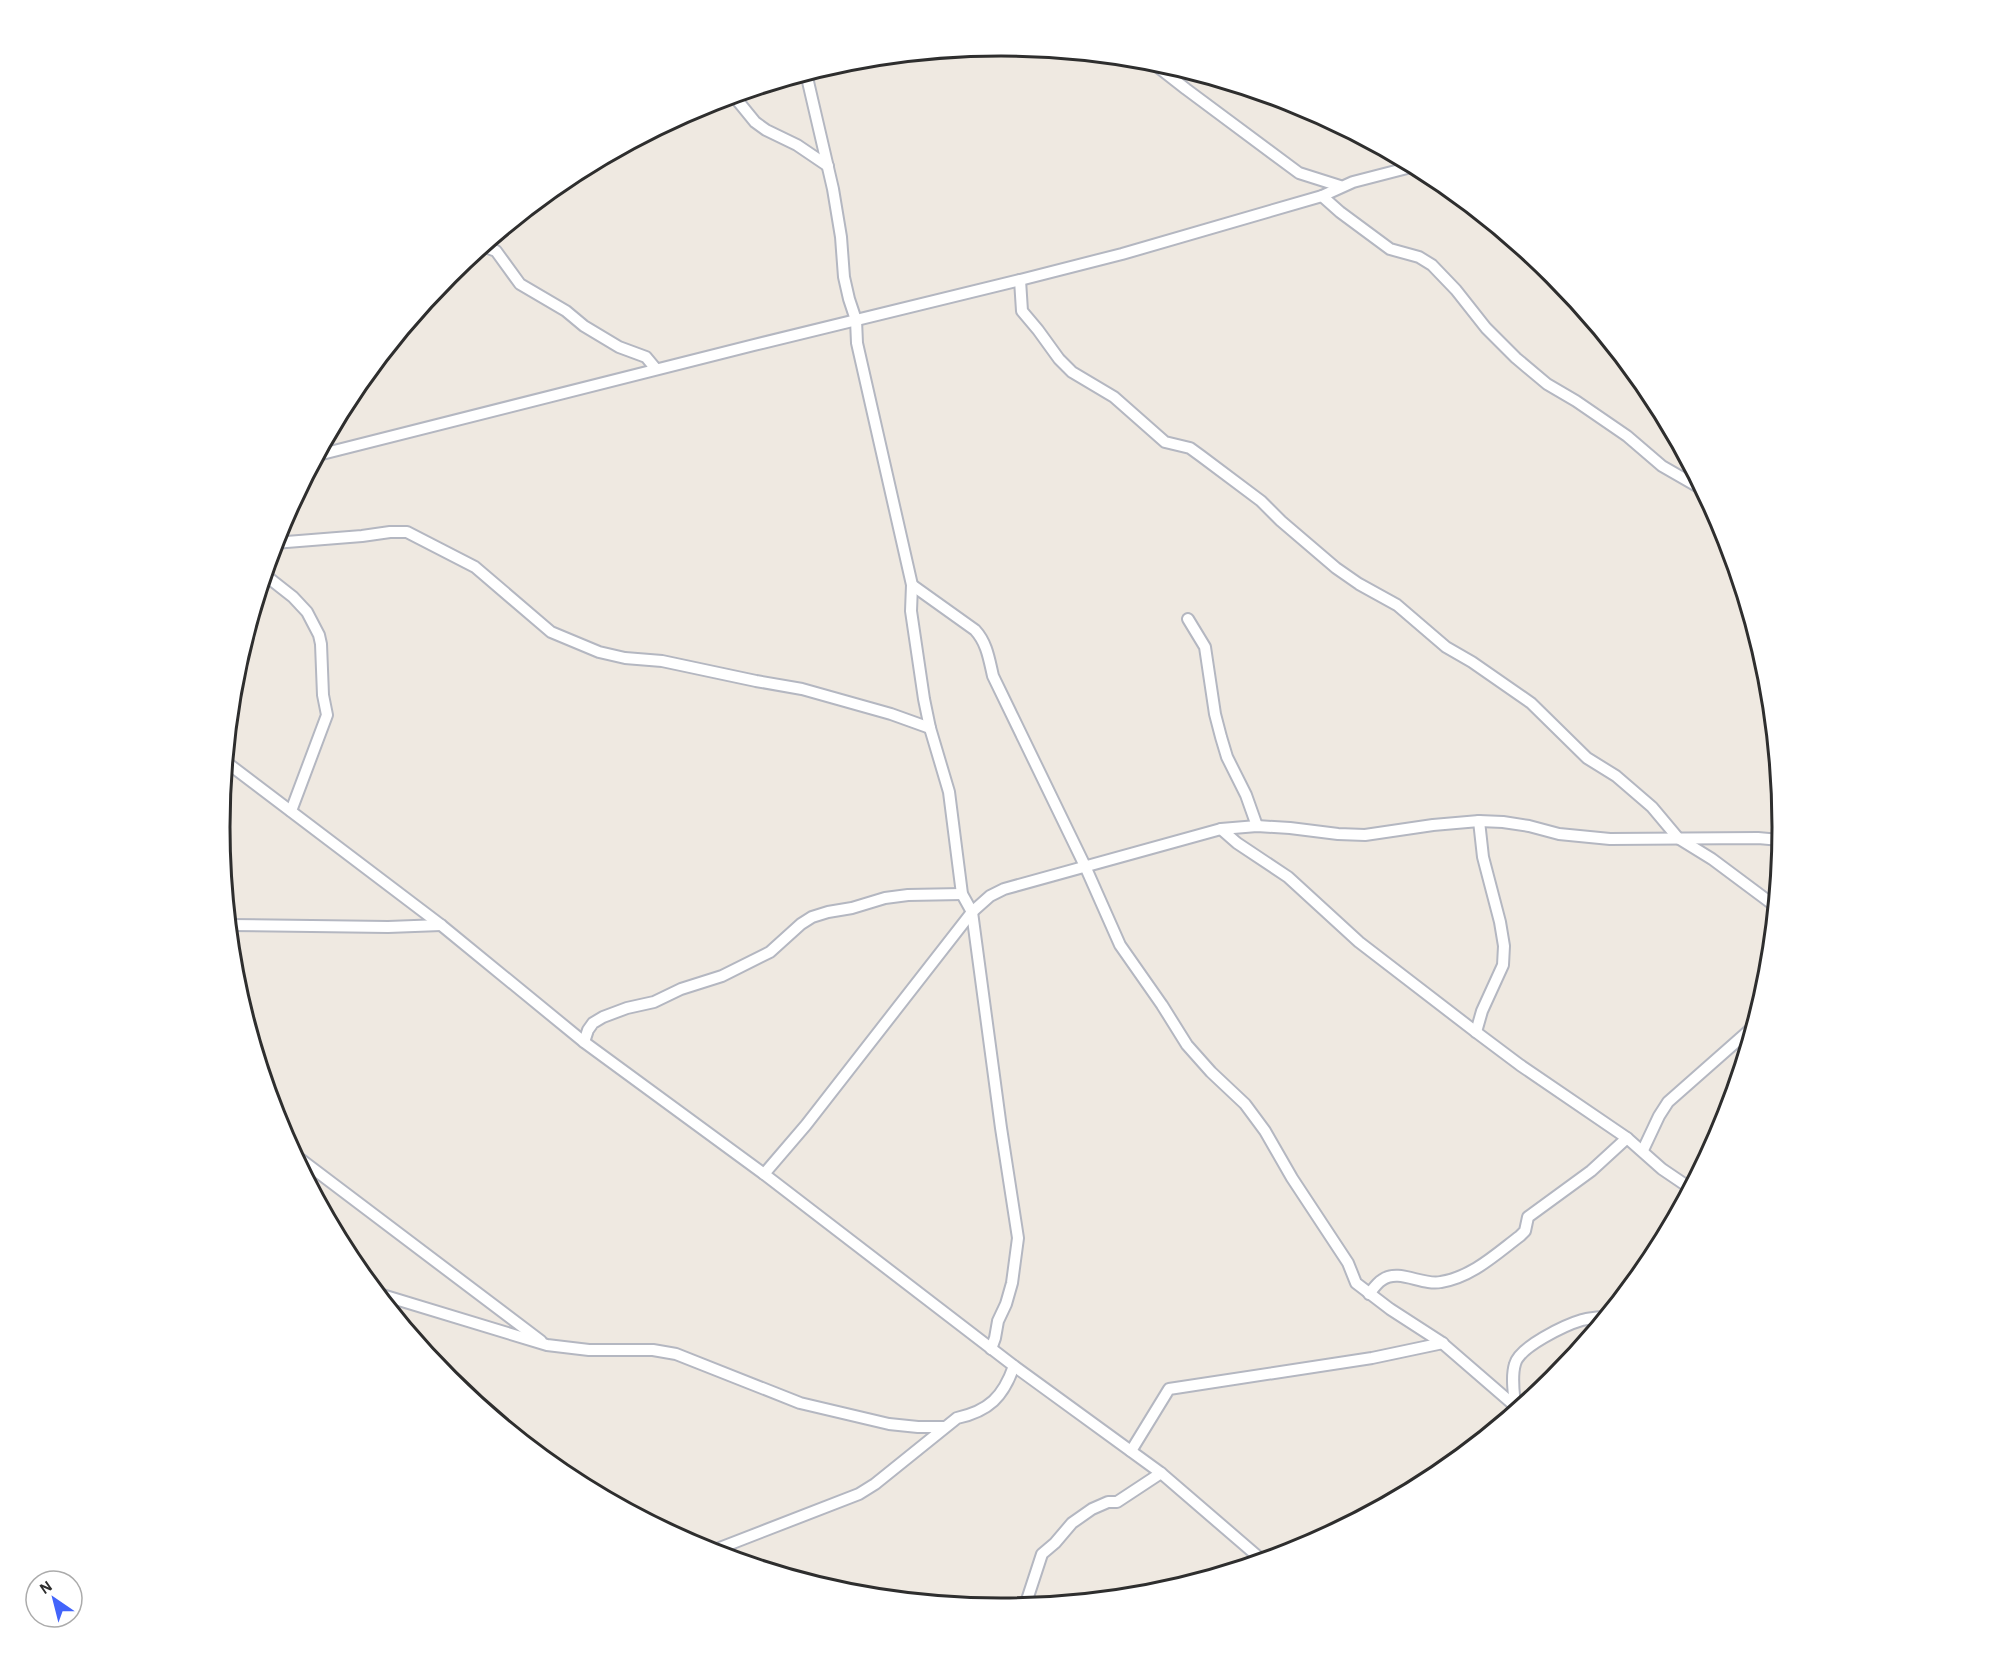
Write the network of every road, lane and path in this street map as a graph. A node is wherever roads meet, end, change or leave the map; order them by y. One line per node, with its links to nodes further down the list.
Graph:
1 (1167, 74): 6 (street)
2 (808, 80): 4 (street)
3 (739, 102): 4 (street)
4 (828, 166): 10 (street)
5 (1403, 169): 6 (street)
6 (1340, 186): 7 (street)
7 (1322, 196): 9 (street); 13 (street)
8 (491, 249): 11 (street)
9 (1020, 280): 10 (street); 24 (street)
10 (856, 320): 11 (street); 16 (street)
11 (656, 369): 12 (street)
12 (327, 453)
13 (1691, 482)
14 (285, 542): 18 (street)
15 (271, 580): 20 (street)
16 (912, 585): 18 (street); 26 (street)
17 (1188, 619): 22 (street)
18 (930, 728): 27 (street)
19 (233, 767): 20 (street)
20 (291, 811): 31 (street)
21 (1479, 821): 22 (street); 24 (street); 32 (street)
22 (1257, 826): 23 (street)
23 (1221, 829): 26 (street); 32 (street)
24 (1678, 838): 25 (street); 28 (street)
25 (1771, 839)
26 (1085, 866): 29 (street); 40 (street)
27 (962, 894): 29 (street); 34 (street)
28 (1768, 901)
29 (972, 912): 38 (street); 45 (street)
30 (237, 925): 31 (street)
31 (441, 925): 34 (street)
32 (1476, 1032): 35 (street)
33 (1743, 1036): 36 (street)
34 (584, 1042): 38 (street)
35 (1627, 1138): 36 (street); 40 (street)
36 (1643, 1150): 39 (street)
37 (309, 1165): 44 (street)
38 (764, 1174): 45 (street)
39 (1684, 1184)
40 (1369, 1294): 43 (street)
41 (390, 1297): 44 (street)
42 (1595, 1318): 47 (street)
43 (1443, 1343): 48 (street); 50 (street)
44 (547, 1345): 49 (street)
45 (991, 1349): 46 (street)
46 (1014, 1366): 49 (street); 50 (street)
47 (1516, 1400)
48 (1512, 1403)
49 (945, 1427): 52 (street)
50 (1131, 1451): 51 (street)
51 (1161, 1473): 53 (street); 54 (street)
52 (725, 1546)
53 (1256, 1554)
54 (1028, 1597)

